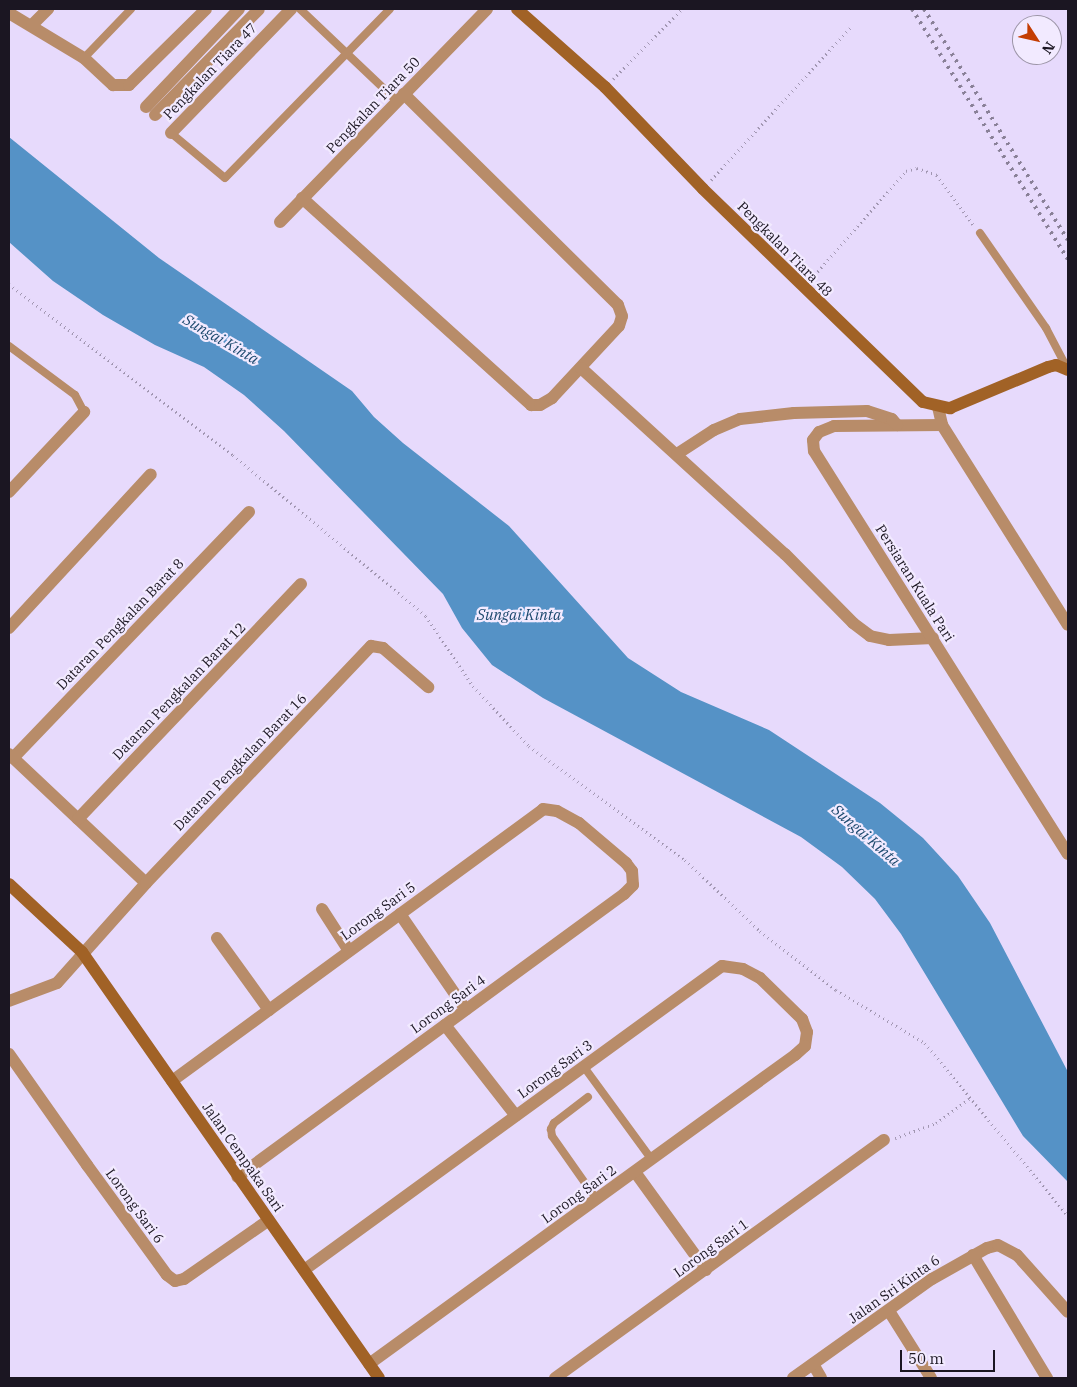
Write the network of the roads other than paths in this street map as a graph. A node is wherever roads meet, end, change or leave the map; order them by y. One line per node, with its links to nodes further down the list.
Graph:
1 (48, 9): 12 (street)
2 (131, 9): 15 (lane)
3 (206, 9): 15 (street)
4 (240, 9): 10 (street)
5 (291, 9): 13 (street, Pengkalan Tiara 47)
6 (300, 9): 14 (lane)
7 (390, 9): 14 (lane)
8 (488, 9): 16 (street, Pengkalan Tiara 50)
9 (517, 9): 24 (street, Pengkalan Tiara 48)
10 (253, 11): 13 (street)
11 (9, 14): 12 (street)
12 (32, 26): 15 (street)
13 (270, 30): 17 (street, Pengkalan Tiara 47)
14 (348, 52): 16 (lane); 17 (lane)
15 (84, 58)
16 (400, 98): 18 (street, Pengkalan Tiara 50); 22 (street)
17 (171, 133)
18 (302, 198): 19 (street, Pengkalan Tiara 50); 22 (street)
19 (280, 222)
20 (980, 233): 23 (lane)
21 (9, 346): 25 (lane)
22 (581, 368): 28 (street)
23 (1068, 369): 24 (street)
24 (938, 407): 27 (street)
25 (84, 412): 30 (street)
26 (897, 425): 27 (street, Persiaran Kuala Pari); 28 (street); 35 (street, Persiaran Kuala Pari)
27 (942, 425): 33 (street)
28 (677, 454): 35 (street)
29 (151, 474): 34 (street)
30 (9, 492)
31 (249, 512): 37 (street, Dataran Pengkalan Barat 8)
32 (301, 584): 38 (street, Dataran Pengkalan Barat 12)
33 (1068, 625)
34 (9, 628)
35 (933, 638): 40 (street, Persiaran Kuala Pari)
36 (428, 687): 41 (street, Dataran Pengkalan Barat 16)
37 (11, 756): 38 (street)
38 (78, 819): 41 (street)
39 (606, 844): 44 (street, Lorong Sari 5); 50 (street, Lorong Sari 4)
40 (1068, 854)
41 (146, 883): 47 (street, Dataran Pengkalan Barat 16)
42 (10, 889): 47 (street, Jalan Cempaka Sari)
43 (322, 910): 46 (street)
44 (400, 914): 46 (street, Lorong Sari 5); 50 (street)
45 (217, 938): 49 (street)
46 (349, 951): 49 (street, Lorong Sari 5)
47 (82, 952): 48 (street); 55 (street, Jalan Cempaka Sari)
48 (9, 1002)
49 (269, 1010): 55 (street, Lorong Sari 5)
50 (466, 1010): 51 (street, Lorong Sari 4)
51 (445, 1025): 57 (street); 61 (street, Lorong Sari 4)
52 (804, 1046): 54 (street, Lorong Sari 3); 59 (street, Lorong Sari 2)
53 (9, 1054): 63 (street, Lorong Sari 6)
54 (584, 1066): 57 (street, Lorong Sari 3); 59 (lane)
55 (172, 1081): 61 (street, Jalan Cempaka Sari)
56 (588, 1097): 62 (lane)
57 (516, 1116): 65 (street, Lorong Sari 3)
58 (884, 1140): 66 (street, Lorong Sari 1)
59 (652, 1160): 60 (street, Lorong Sari 2)
60 (635, 1172): 62 (street, Lorong Sari 2); 66 (street)
61 (238, 1177): 63 (street, Jalan Cempaka Sari)
62 (597, 1200): 69 (street, Lorong Sari 2)
63 (269, 1220): 65 (street, Jalan Cempaka Sari)
64 (974, 1255): 67 (street, Jalan Sri Kinta 6); 68 (street, Jalan Sri Kinta 6); 76 (street)
65 (304, 1270): 69 (street, Jalan Cempaka Sari)
66 (706, 1270): 72 (street, Lorong Sari 1)
67 (890, 1311): 70 (street, Jalan Sri Kinta 6); 75 (street)
68 (1068, 1312)
69 (369, 1364): 71 (street, Jalan Cempaka Sari)
70 (813, 1364): 73 (street, Jalan Sri Kinta 6); 74 (street)
71 (379, 1378)
72 (555, 1378)
73 (793, 1378)
74 (821, 1378)
75 (931, 1378)
76 (1047, 1378)

